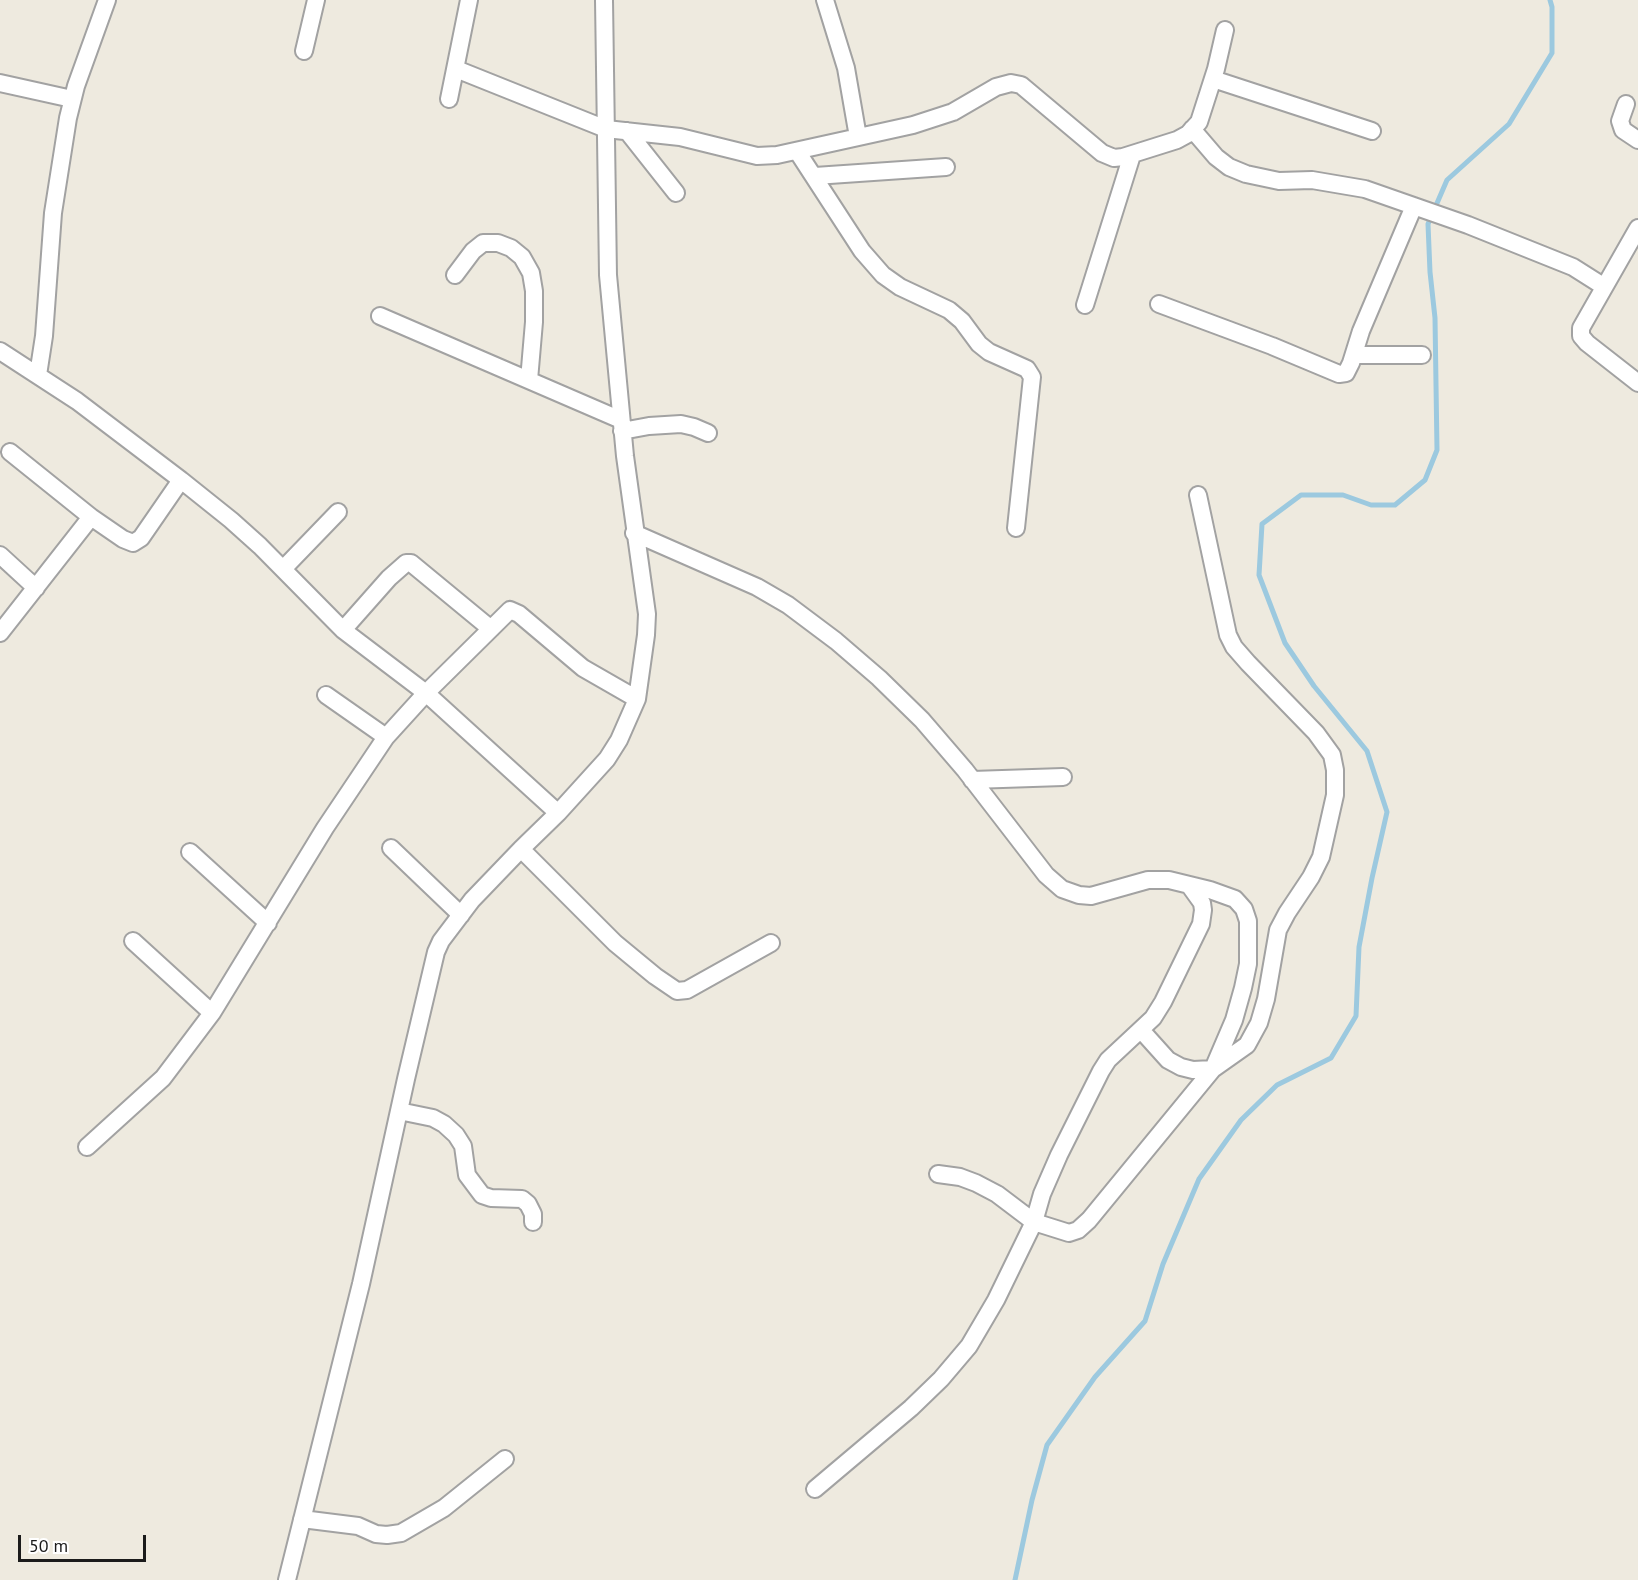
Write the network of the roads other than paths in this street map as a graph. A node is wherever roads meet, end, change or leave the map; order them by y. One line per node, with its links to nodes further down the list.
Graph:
1 (107, 0): 11 (street)
2 (316, 0): 7 (street)
3 (469, 0): 8 (street)
4 (604, 0): 14 (street)
5 (825, 0): 18 (street)
6 (1226, 30): 9 (street)
7 (304, 51)
8 (456, 69): 12 (street); 14 (street)
9 (1213, 79): 15 (street); 17 (street)
10 (0, 83): 11 (street)
11 (72, 99): 35 (street)
12 (449, 99)
13 (1626, 104): 19 (street)
14 (606, 129): 16 (street); 38 (street)
15 (1192, 129): 21 (street); 25 (street)
16 (627, 131): 20 (street); 24 (street)
17 (1372, 131)
18 (858, 137): 20 (street); 21 (street)
19 (1638, 140)
20 (797, 150): 23 (street)
21 (1132, 154): 30 (street)
22 (946, 167): 23 (street)
23 (815, 176): 45 (street)
24 (676, 194)
25 (1418, 208): 28 (street); 33 (street)
26 (1638, 228): 28 (street)
27 (455, 275): 36 (street)
28 (1603, 286): 37 (street)
29 (1159, 304): 33 (street)
30 (1085, 305)
31 (380, 316): 36 (street)
32 (0, 351): 35 (street)
33 (1354, 355): 34 (street)
34 (1422, 355)
35 (38, 375): 41 (street)
36 (529, 380): 38 (street)
37 (1638, 383)
38 (622, 426): 39 (street); 46 (street)
39 (708, 433)
40 (10, 452): 44 (street)
41 (181, 480): 44 (street); 48 (street)
42 (1198, 495): 70 (street)
43 (338, 512): 48 (street)
44 (91, 517): 49 (street)
45 (1016, 528)
46 (634, 533): 55 (street); 58 (street)
47 (0, 555): 49 (street)
48 (283, 569): 51 (street)
49 (36, 588): 52 (street)
50 (491, 629): 51 (street); 53 (street); 55 (street)
51 (343, 630): 53 (street)
52 (0, 633)
53 (426, 693): 56 (street); 59 (street)
54 (326, 695): 56 (street)
55 (637, 699): 59 (street)
56 (386, 737): 65 (street)
57 (1063, 777): 58 (street)
58 (972, 780): 63 (street)
59 (558, 813): 61 (street)
60 (391, 848): 64 (street)
61 (520, 849): 64 (street); 67 (street)
62 (190, 852): 65 (street)
63 (1189, 885): 69 (street); 70 (street)
64 (461, 915): 71 (street)
65 (268, 923): 68 (street)
66 (134, 941): 68 (street)
67 (771, 943)
68 (212, 1013): 72 (street)
69 (1141, 1030): 70 (street); 75 (street)
70 (1213, 1069): 75 (street)
71 (399, 1111): 74 (street); 78 (street)
72 (87, 1147)
73 (938, 1174): 75 (street)
74 (533, 1222)
75 (1034, 1222): 77 (street)
76 (505, 1458): 78 (street)
77 (815, 1489)
78 (302, 1519): 79 (street)
79 (287, 1580)

